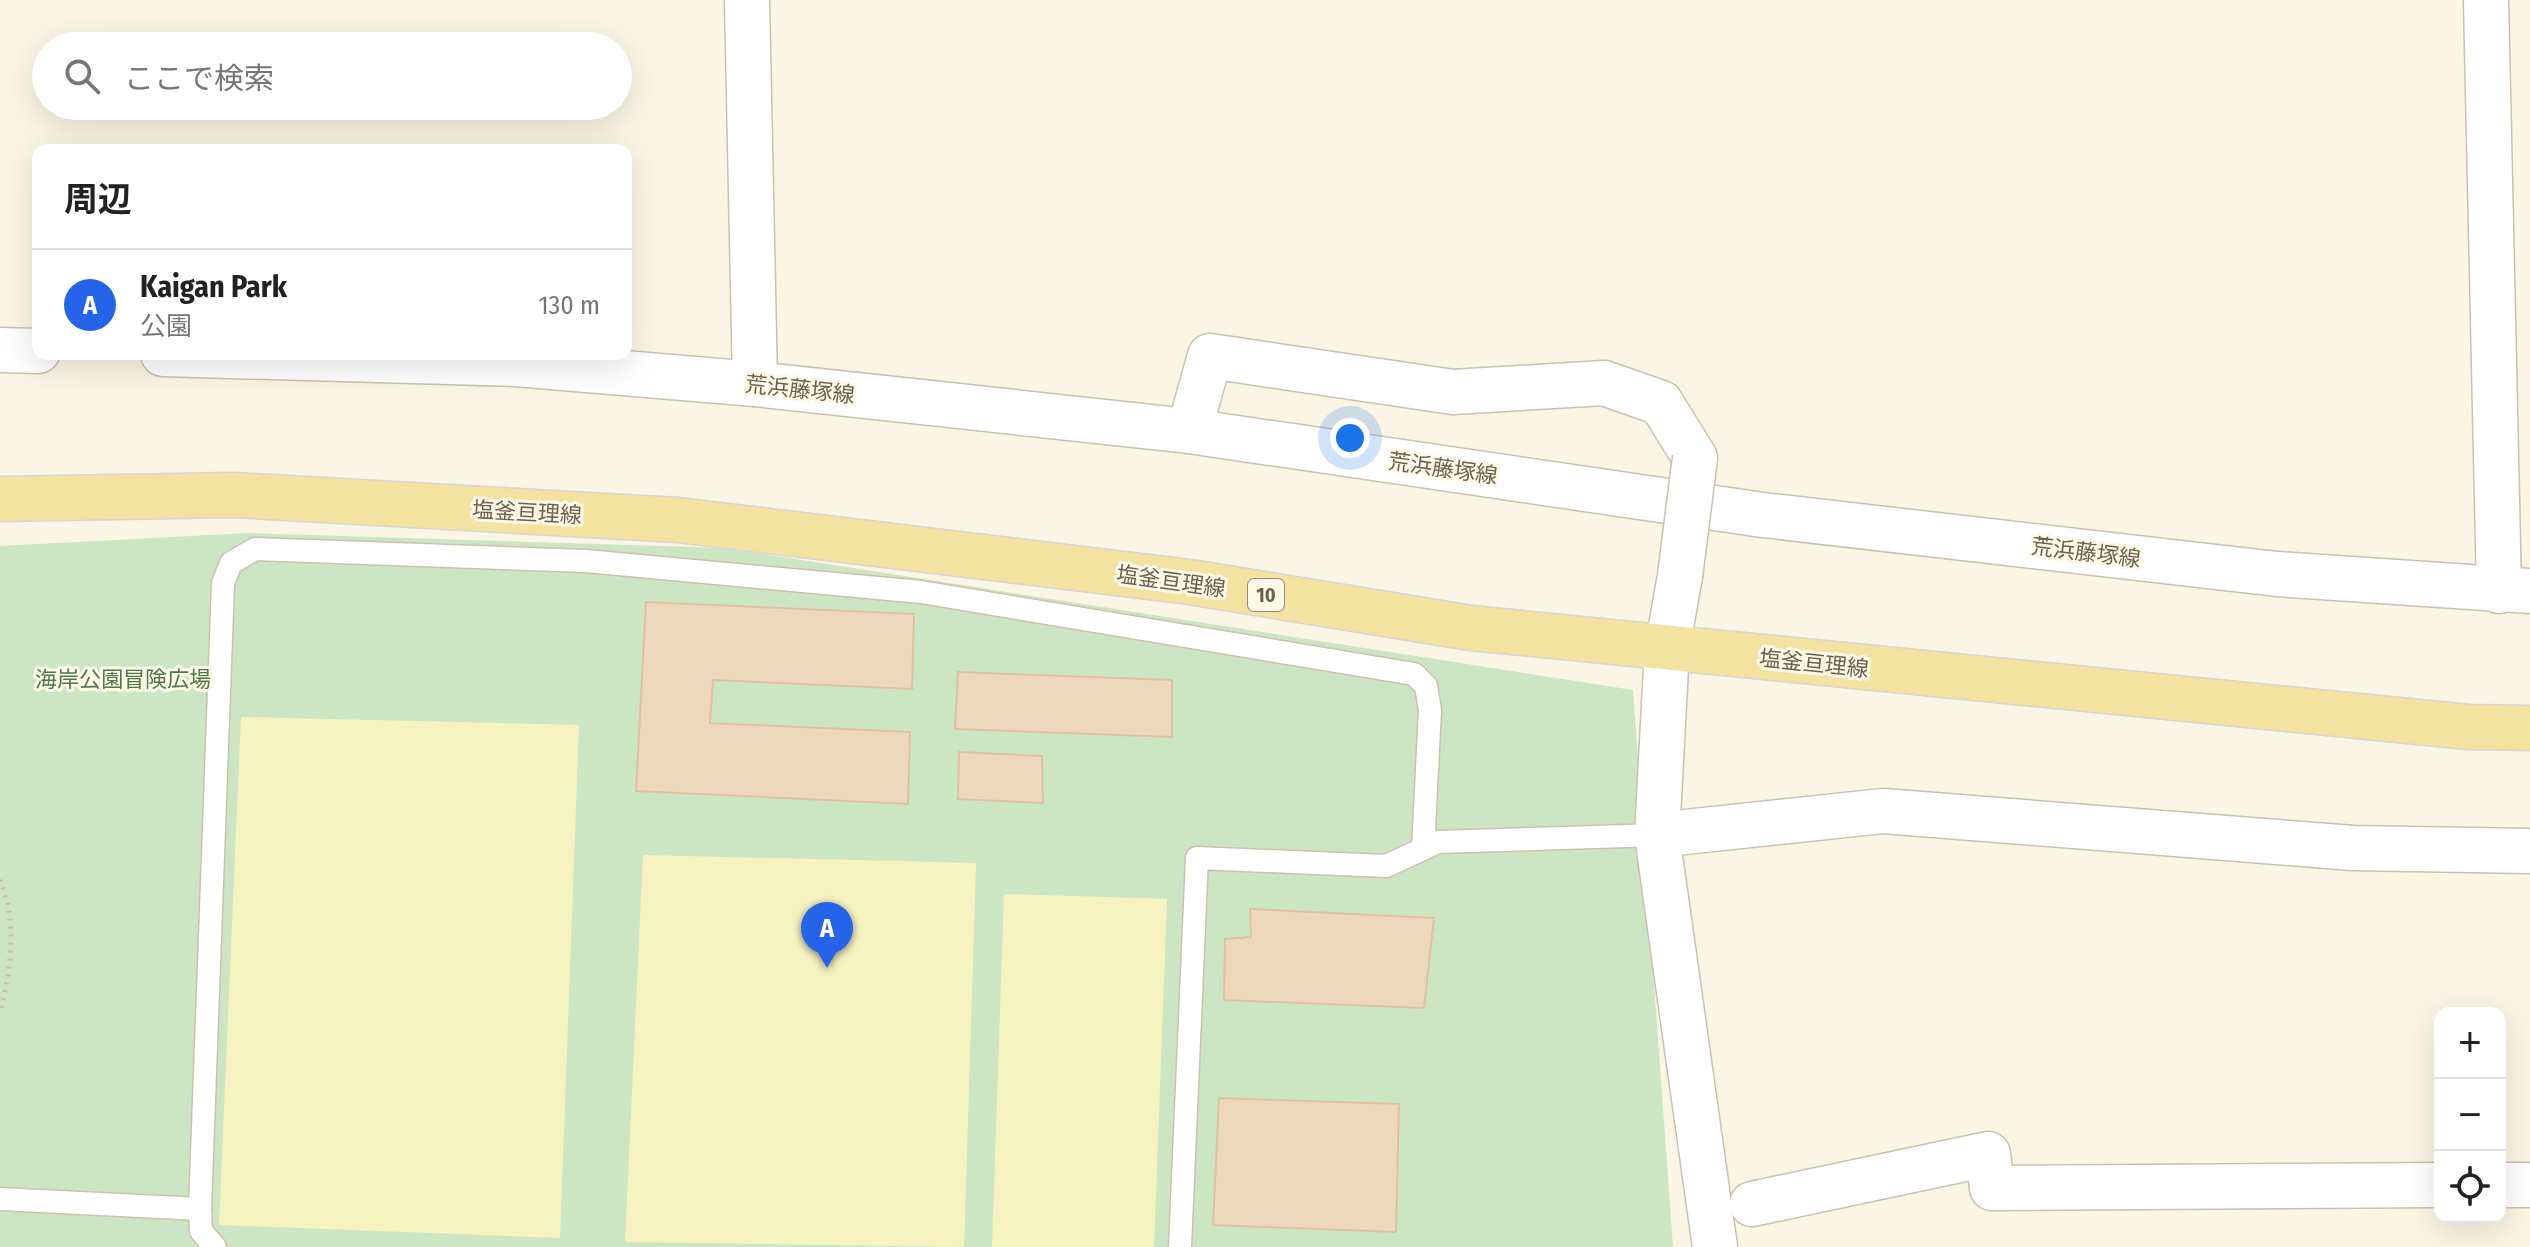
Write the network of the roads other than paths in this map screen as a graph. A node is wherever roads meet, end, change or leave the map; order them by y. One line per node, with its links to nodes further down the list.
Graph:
1 (747, 0): 6 (street)
2 (2486, 0): 9 (street)
3 (0, 350): 4 (street)
4 (32, 351)
5 (375, 360): 6 (street, 荒浜藤塚線)
6 (755, 384): 7 (street, 荒浜藤塚線)
7 (1189, 431): 9 (street, 荒浜藤塚線); 10 (street, bridge)
8 (0, 499): 10 (main road, 塩釜亘理線 / 10)
9 (2514, 591)
10 (1667, 649): 11 (main road, 塩釜亘理線 / 10); 12 (street)
11 (2530, 728)
12 (1657, 835): 13 (lane); 14 (street); 23 (street)
13 (1423, 849): 20 (lane); 22 (lane)
14 (2530, 851)
15 (2434, 1185): 19 (street)
16 (2506, 1185): 17 (street)
17 (2530, 1185)
18 (0, 1199): 20 (lane)
19 (1752, 1204)
20 (200, 1209): 21 (lane)
21 (215, 1247)
22 (1180, 1247)
23 (1715, 1247)

